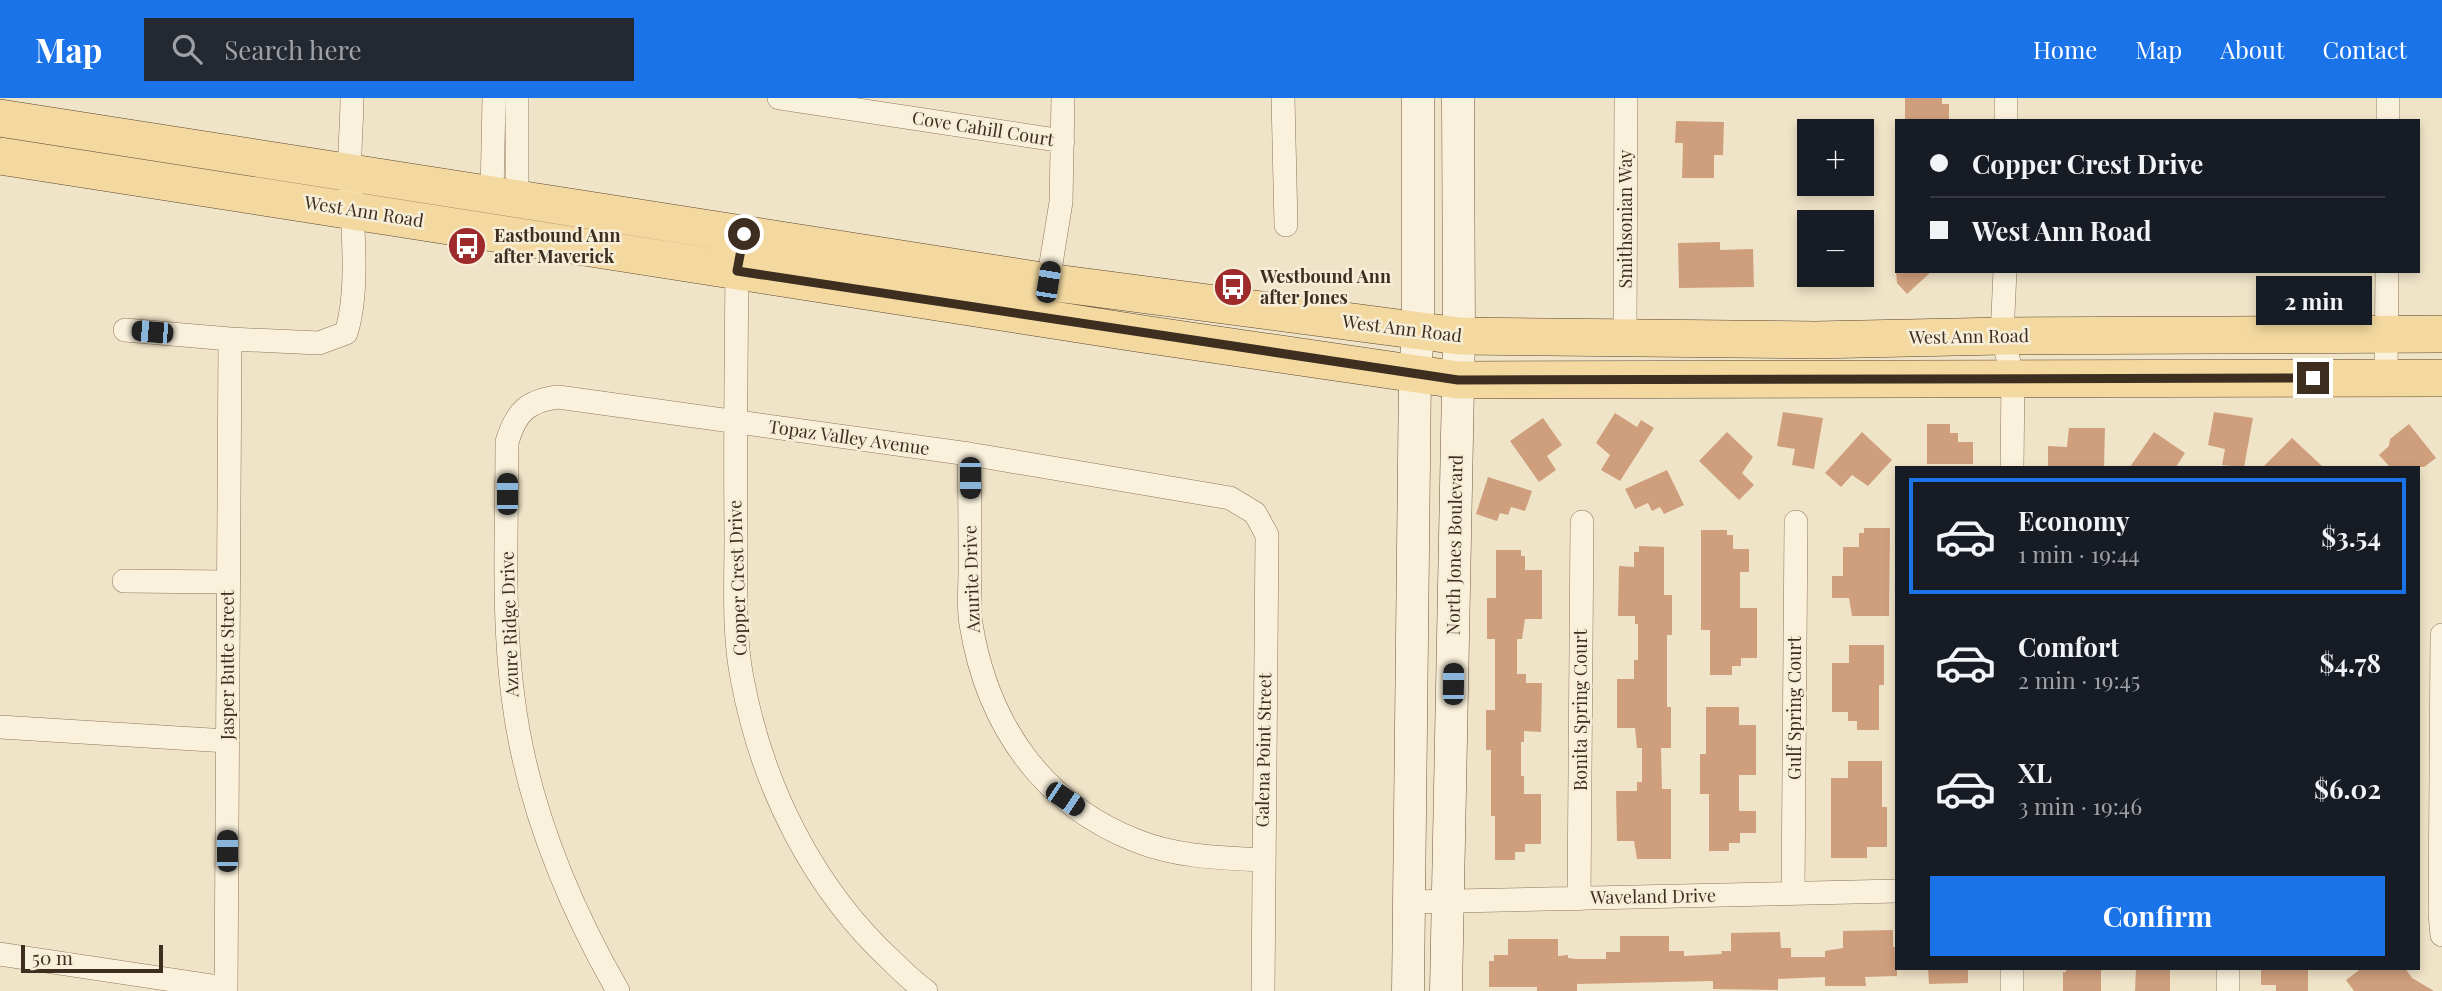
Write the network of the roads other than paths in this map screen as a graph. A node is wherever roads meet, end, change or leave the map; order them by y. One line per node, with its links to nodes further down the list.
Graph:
1 (352, 98): 17 (street)
2 (494, 98): 18 (street)
3 (517, 98): 18 (street)
4 (779, 98): 15 (street, Cove Cahill Court)
5 (1063, 98): 15 (street)
6 (1283, 98): 20 (street)
7 (1418, 98): 28 (main road)
8 (1458, 98): 31 (main road, North Jones Boulevard)
9 (1626, 98): 33 (street, Smithsonian Way)
10 (2006, 98): 13 (street)
11 (2388, 98): 14 (street)
12 (0, 118): 17 (main road, West Ann Road)
13 (2006, 119)
14 (2388, 119)
15 (1063, 141): 25 (street)
16 (0, 156): 19 (main road, West Ann Road)
17 (350, 173): 18 (main road, West Ann Road); 19 (street)
18 (504, 197): 21 (main road, West Ann Road)
19 (354, 210): 22 (main road, West Ann Road); 32 (street)
20 (1286, 225)
21 (744, 234): 22 (street, Copper Crest Drive); 25 (main road, West Ann Road)
22 (737, 271): 26 (main road, West Ann Road); 40 (street, Copper Crest Drive)
23 (2004, 273): 34 (street)
24 (2387, 273): 29 (street)
25 (1048, 282): 26 (main road); 28 (main road, West Ann Road)
26 (935, 301): 35 (main road, West Ann Road)
27 (125, 330): 32 (street)
28 (1418, 333): 31 (main road, West Ann Road); 35 (main road)
29 (2387, 334): 30 (main road, West Ann Road); 34 (main road, West Ann Road); 36 (street)
30 (2442, 334)
31 (1459, 337): 33 (main road, West Ann Road); 38 (main road, North Jones Boulevard)
32 (230, 339): 47 (street, Jasper Butte Street)
33 (1625, 339): 34 (main road, West Ann Road)
34 (2007, 356): 36 (main road, West Ann Road); 38 (main road, West Ann Road); 42 (street)
35 (1415, 374): 38 (main road, West Ann Road); 55 (main road)
36 (2386, 378): 37 (main road, West Ann Road)
37 (2442, 378)
38 (1458, 380): 56 (main road, North Jones Boulevard)
39 (524, 408): 40 (street, Topaz Valley Avenue); 62 (street, Azure Ridge Drive)
40 (735, 422): 41 (street, Topaz Valley Avenue); 63 (street, Copper Crest Drive)
41 (969, 454): 43 (street, Topaz Valley Avenue); 51 (street, Azurite Drive)
42 (2012, 466)
43 (1255, 513): 51 (street, Galena Point Street)
44 (1582, 522): 54 (street, Bonita Spring Court)
45 (1796, 522): 53 (street, Gulf Spring Court)
46 (124, 581): 47 (street)
47 (228, 582): 50 (street, Jasper Butte Street)
48 (2442, 635): 57 (street)
49 (0, 727): 50 (street)
50 (228, 741): 61 (street, Jasper Butte Street)
51 (1263, 860): 64 (street, Galena Point Street)
52 (1895, 891): 53 (street, Waveland Drive)
53 (1793, 894): 54 (street, Waveland Drive)
54 (1579, 899): 56 (street, Waveland Drive)
55 (1410, 902): 56 (street, Waveland Drive); 65 (main road)
56 (1449, 903): 66 (main road, North Jones Boulevard)
57 (2442, 935)
58 (0, 954): 61 (street)
59 (2012, 970): 67 (street)
60 (2228, 970): 68 (street)
61 (226, 989)
62 (618, 991)
63 (926, 991)
64 (1263, 991)
65 (1408, 991)
66 (1446, 991)
67 (2012, 991)
68 (2228, 991)

